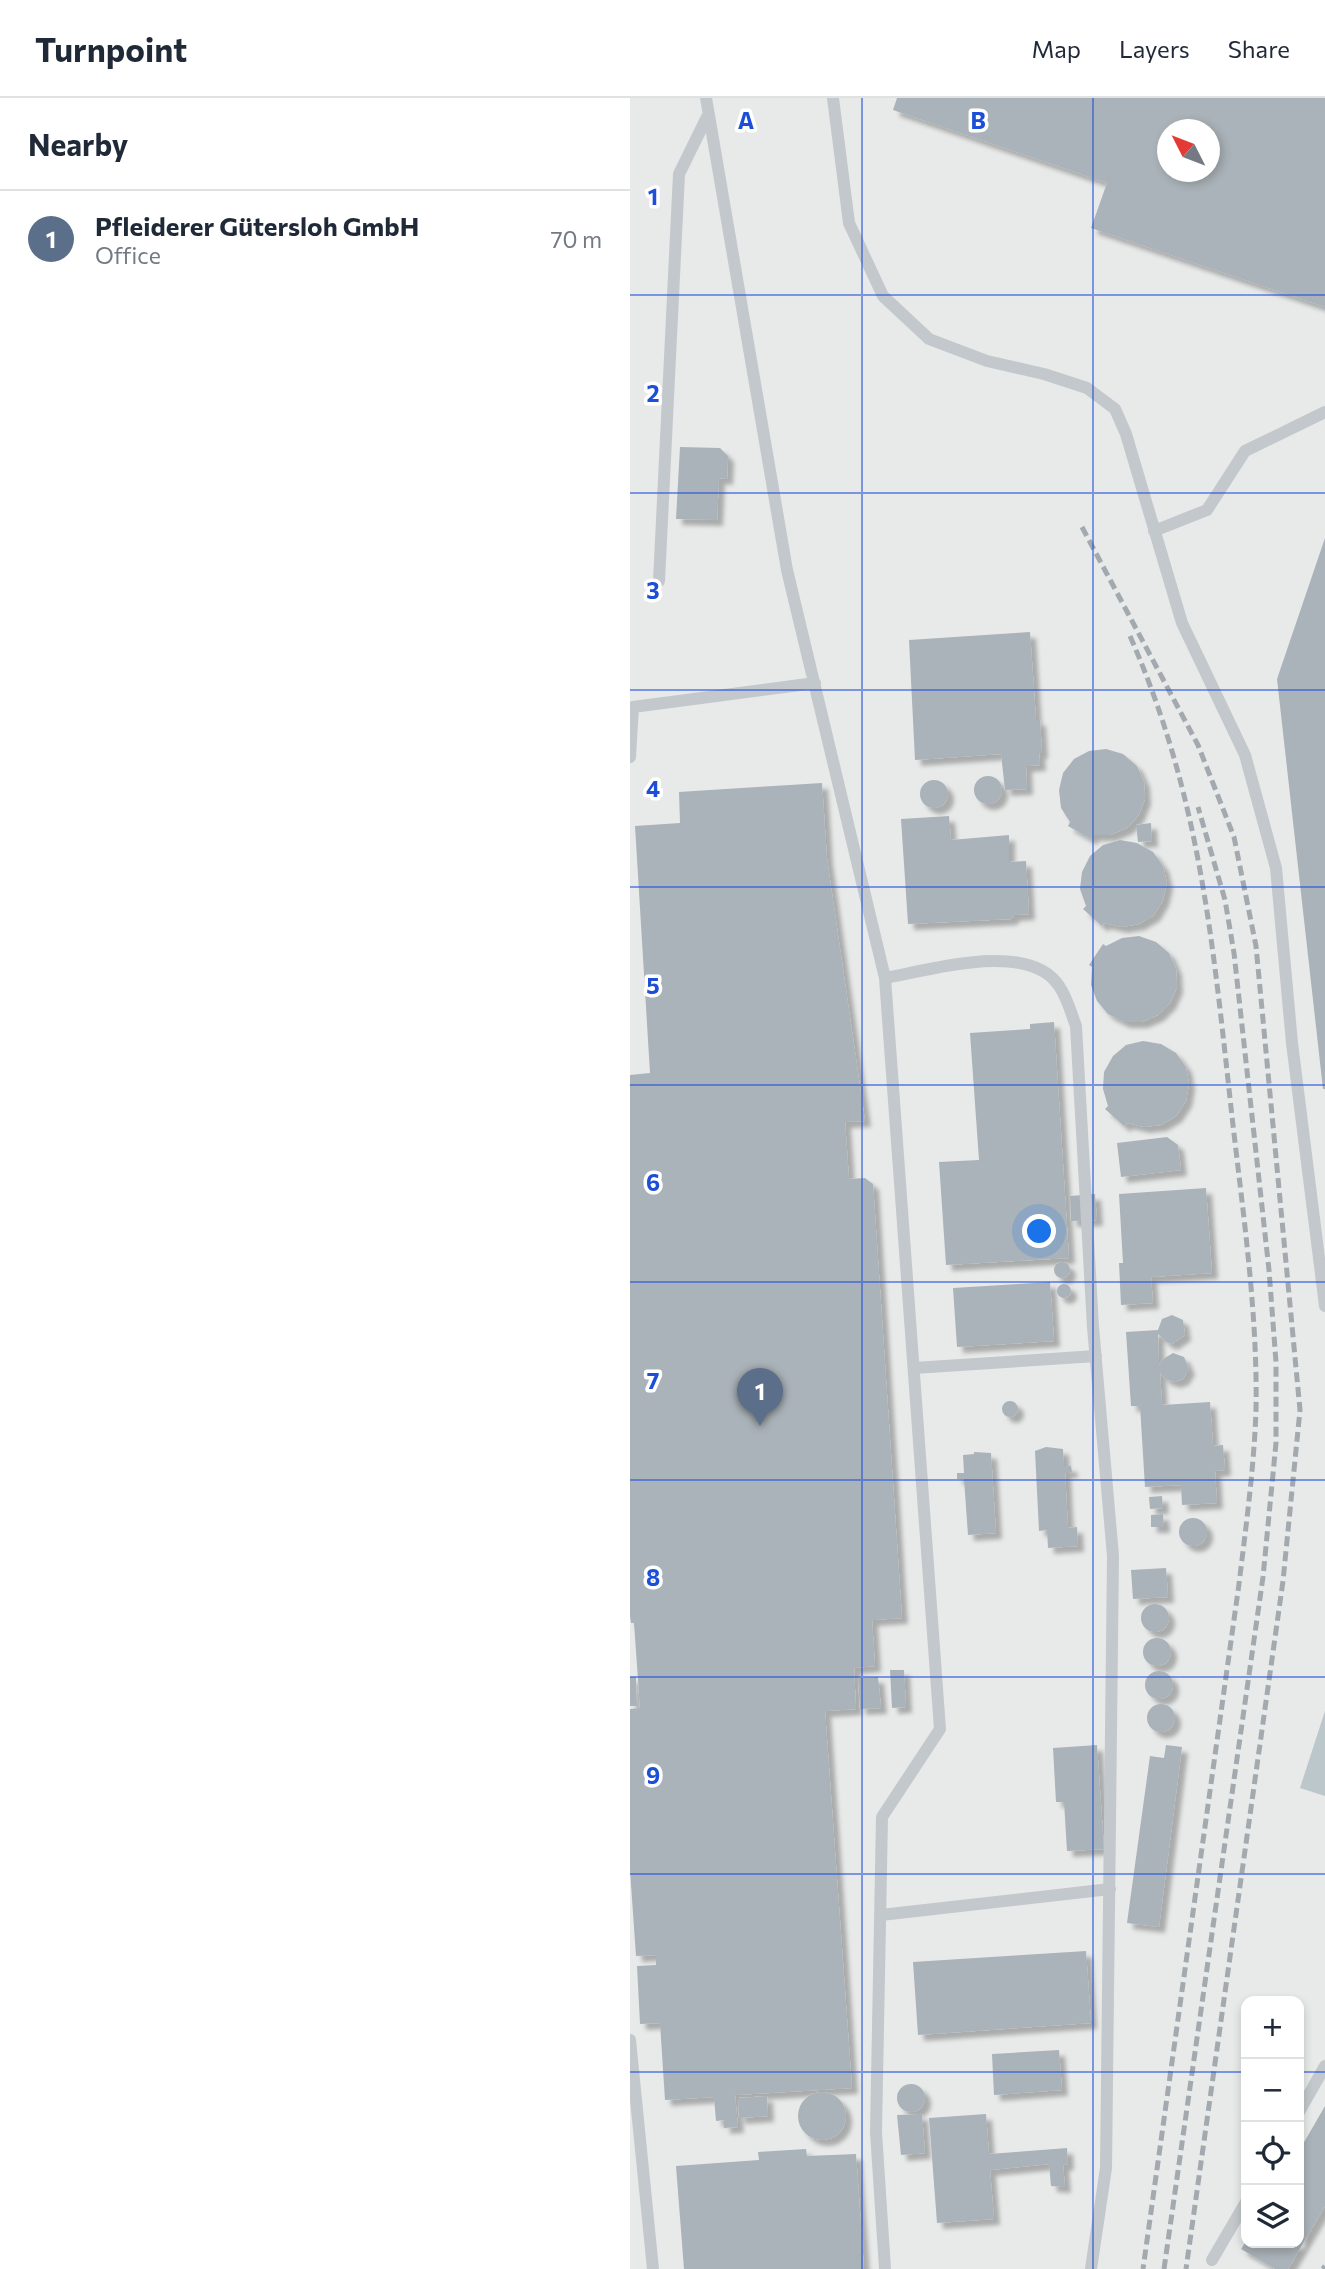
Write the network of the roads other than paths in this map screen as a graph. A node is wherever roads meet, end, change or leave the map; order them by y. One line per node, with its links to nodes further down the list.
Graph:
1 (706, 98): 3 (lane)
2 (833, 98): 5 (lane)
3 (707, 117): 6 (lane); 7 (lane)
4 (1325, 412): 5 (lane)
5 (1154, 531): 10 (lane)
6 (659, 582)
7 (815, 683): 8 (lane); 9 (lane)
8 (630, 757)
9 (886, 978): 11 (lane); 12 (lane)
10 (1325, 1306)
11 (1096, 1356): 12 (lane); 13 (lane)
12 (914, 1368): 14 (lane)
13 (1110, 1889): 14 (lane); 22 (lane)
14 (881, 1915): 21 (lane)
15 (630, 2040): 20 (lane)
16 (1325, 2066): 17 (lane)
17 (1304, 2103)
18 (1241, 2211): 19 (lane)
19 (1212, 2260)
20 (653, 2269)
21 (884, 2269)
22 (1090, 2269)

